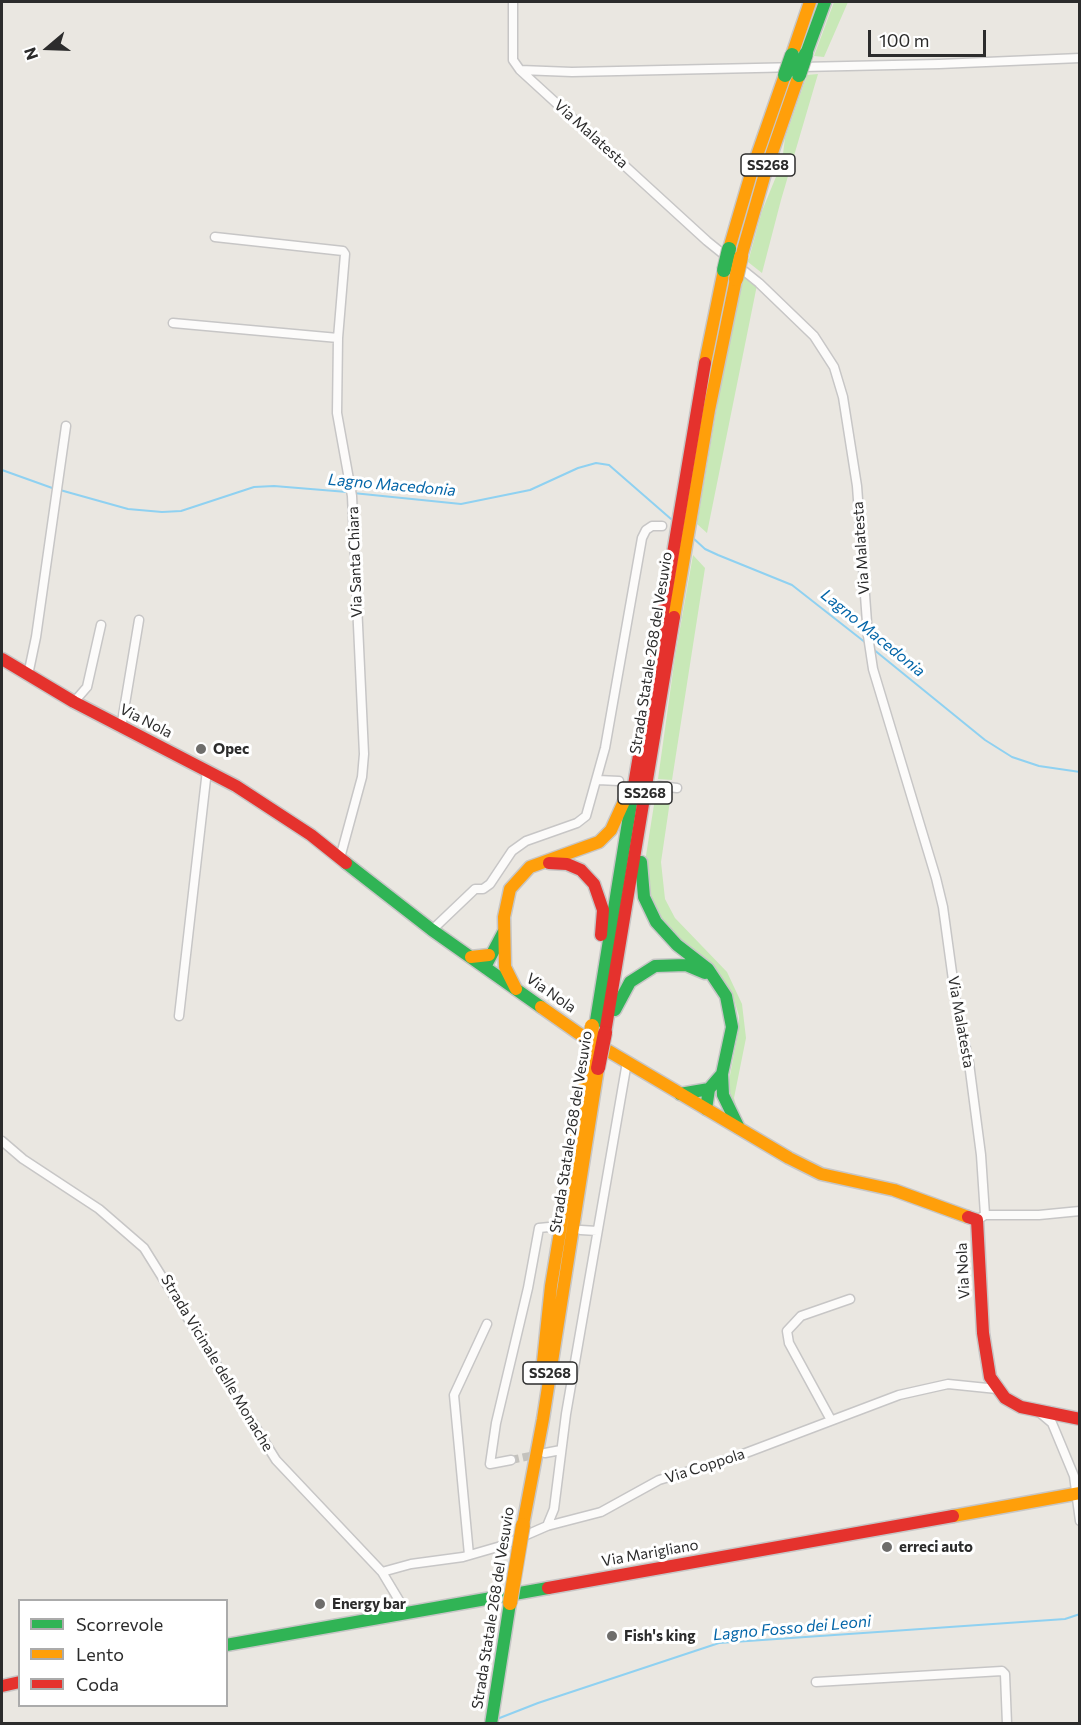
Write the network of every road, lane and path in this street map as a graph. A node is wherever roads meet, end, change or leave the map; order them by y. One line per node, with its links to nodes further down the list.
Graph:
1 (513, 2): 6 (street)
2 (810, 2): 4 (main road, Strada Statale 268 del Vesuvio / SS268)
3 (825, 2): 4 (main road, Strada Statale 268 del Vesuvio / SS268)
4 (799, 54): 8 (main road, Strada Statale 268 del Vesuvio / SS268, bridge)
5 (1080, 58): 6 (street)
6 (520, 70): 48 (street, Via Malatesta)
7 (215, 237): 10 (street, Via Santa Chiara)
8 (735, 253): 12 (main road, Strada Statale 268 del Vesuvio / SS268, bridge); 12 (main road, Strada Statale 268 del Vesuvio / SS268, bridge)
9 (173, 322): 10 (street)
10 (338, 338): 28 (street, Via Santa Chiara)
11 (66, 426): 18 (street)
12 (686, 514): 14 (main road, Strada Statale 268 del Vesuvio / SS268)
13 (662, 526): 24 (street)
14 (680, 550): 19 (main road, Strada Statale 268 del Vesuvio / SS268); 23 (main road, Strada Statale 268 del Vesuvio / SS268)
15 (139, 620): 21 (street)
16 (101, 625): 20 (street)
17 (2, 659): 18 (main road, Via Nola)
18 (28, 675): 20 (main road, Via Nola)
19 (652, 683): 29 (main road, SS268); 37 (main road, Strada Statale 268 del Vesuvio / SS268)
20 (74, 702): 21 (main road, Via Nola)
21 (122, 728): 22 (main road, Via Nola)
22 (207, 770): 28 (main road, Via Nola); 36 (street)
23 (648, 775): 34 (main road, SS268); 37 (main road, Strada Statale 268 del Vesuvio / SS268)
24 (598, 780): 25 (street); 30 (street)
25 (619, 781)
26 (659, 786): 27 (street)
27 (677, 788)
28 (340, 858): 30 (main road, Via Nola)
29 (540, 863): 31 (main road, SS268); 37 (main road, SS268)
30 (432, 930): 33 (main road, Via Nola)
31 (503, 933): 32 (main road, SS268); 33 (main road, SS268)
32 (506, 958): 33 (main road); 35 (main road, SS268)
33 (487, 964): 35 (main road, Via Nola)
34 (711, 975): 37 (main road, SS268); 40 (main road, SS268)
35 (516, 989): 38 (main road, Via Nola)
36 (179, 1016)
37 (601, 1031): 39 (main road, Strada Statale 268 del Vesuvio / SS268, bridge)
38 (627, 1062): 42 (main road, Via Nola); 51 (street)
39 (597, 1067): 61 (main road, Strada Statale 268 del Vesuvio / SS268); 61 (main road, Strada Statale 268 del Vesuvio / SS268)
40 (722, 1074): 41 (main road, SS268); 43 (main road, SS268)
41 (709, 1089): 42 (main road); 44 (main road)
42 (680, 1094): 44 (main road, Via Nola)
43 (723, 1095): 44 (main road); 45 (main road, SS268)
44 (707, 1110): 45 (main road, Via Nola)
45 (739, 1128): 48 (main road, Via Nola)
46 (2, 1141): 66 (street, Strada Vicinale delle Monache)
47 (1080, 1211): 48 (street)
48 (981, 1218): 54 (main road, Via Nola)
49 (549, 1227): 60 (street)
50 (581, 1230): 51 (street)
51 (597, 1231): 58 (street)
52 (850, 1299): 57 (street)
53 (487, 1324): 65 (street)
54 (997, 1389): 55 (main road); 57 (street, Via Coppola)
55 (1038, 1412): 56 (main road); 62 (street)
56 (1080, 1419)
57 (831, 1420): 64 (street, Via Coppola)
58 (561, 1450): 59 (street); 64 (street)
59 (545, 1453)
60 (511, 1460)
61 (533, 1462): 72 (main road, Strada Statale 268 del Vesuvio / SS268, bridge)
62 (1077, 1494): 63 (street); 67 (main road, Via Marigliano)
63 (1080, 1521)
64 (547, 1526): 65 (street, Via Coppola)
65 (469, 1555): 66 (street, Via Coppola)
66 (382, 1572): 67 (street, Strada Vicinale delle Monache)
67 (406, 1612): 68 (main road, Via Marigliano)
68 (228, 1645)
69 (18, 1682): 71 (main road)
70 (816, 1682): 73 (street)
71 (2, 1686)
72 (491, 1724)
73 (1007, 1724)

